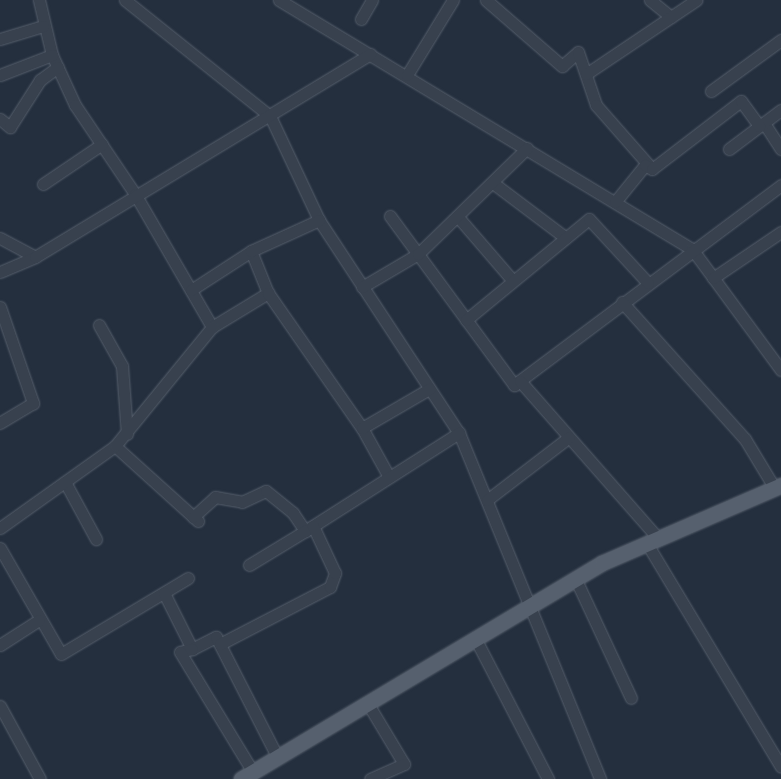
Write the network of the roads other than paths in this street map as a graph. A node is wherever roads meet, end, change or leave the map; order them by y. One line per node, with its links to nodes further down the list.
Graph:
1 (39, 0): 11 (street)
2 (125, 0): 22 (street)
3 (279, 0): 14 (street)
4 (372, 0): 10 (street)
5 (486, 0): 17 (street)
6 (650, 0): 9 (street)
7 (696, 0): 9 (street)
8 (451, 1): 19 (street)
9 (671, 17): 17 (street)
10 (361, 19)
11 (43, 26): 12 (street); 15 (street)
12 (0, 39)
13 (781, 40): 20 (street)
14 (370, 54): 19 (street); 22 (street)
15 (52, 55): 16 (street); 18 (street)
16 (58, 67): 23 (street); 25 (street)
17 (586, 74): 29 (street)
18 (0, 75)
19 (407, 75): 26 (street)
20 (711, 91)
21 (781, 110): 24 (street)
22 (270, 116): 33 (street); 37 (street)
23 (0, 119)
24 (762, 125): 27 (street); 28 (street); 29 (street)
25 (102, 144): 31 (street); 33 (street)
26 (528, 148): 30 (street); 34 (street)
27 (781, 148)
28 (729, 149)
29 (652, 169): 34 (street)
30 (493, 183): 36 (street); 40 (street)
31 (42, 184)
32 (781, 185): 41 (street)
33 (135, 194): 44 (street); 50 (street)
34 (615, 202): 41 (street)
35 (390, 216): 43 (street)
36 (458, 217): 43 (street); 47 (street)
37 (319, 220): 42 (street); 49 (street)
38 (781, 232): 46 (street)
39 (0, 238): 44 (street)
40 (566, 238): 47 (street); 48 (street)
41 (692, 249): 46 (street); 48 (street)
42 (251, 250): 50 (street); 51 (street)
43 (418, 254): 49 (street); 54 (street)
44 (35, 257): 45 (street)
45 (0, 272)
46 (713, 278): 57 (street)
47 (513, 281): 54 (street)
48 (648, 282): 52 (street)
49 (362, 287): 59 (street)
50 (190, 290): 56 (street)
51 (268, 293): 56 (street); 61 (street)
52 (622, 302): 58 (street); 68 (street)
53 (0, 306): 60 (street)
54 (466, 320): 58 (street)
55 (99, 326): 63 (street)
56 (212, 327): 63 (street)
57 (781, 370)
58 (520, 381): 64 (street)
59 (429, 389): 61 (street); 62 (street)
60 (0, 423)
61 (362, 428): 66 (street)
62 (459, 433): 66 (street); 69 (street)
63 (127, 434): 65 (street)
64 (569, 437): 69 (street); 72 (street)
65 (116, 446): 67 (street); 71 (street)
66 (389, 478): 71 (street)
67 (65, 482): 70 (street); 73 (street)
68 (778, 486): 72 (main road)
69 (487, 500): 79 (street)
70 (0, 528)
71 (309, 529): 75 (street); 82 (street)
72 (651, 539): 77 (main road); 89 (street)
73 (96, 540)
74 (0, 548): 80 (street)
75 (249, 565)
76 (188, 578): 78 (street)
77 (576, 580): 79 (main road); 85 (street)
78 (164, 593): 80 (street); 84 (street)
79 (532, 606): 81 (main road); 94 (street)
80 (39, 620): 83 (street)
81 (476, 640): 86 (main road); 93 (street)
82 (220, 644): 84 (street); 88 (street)
83 (0, 645)
84 (192, 648): 90 (street)
85 (631, 698)
86 (368, 704): 88 (main road); 92 (street)
87 (0, 706): 91 (street)
88 (278, 758): 90 (main road)
89 (781, 767)
90 (246, 777)
91 (40, 779)
92 (370, 779)
93 (548, 779)
94 (600, 779)

